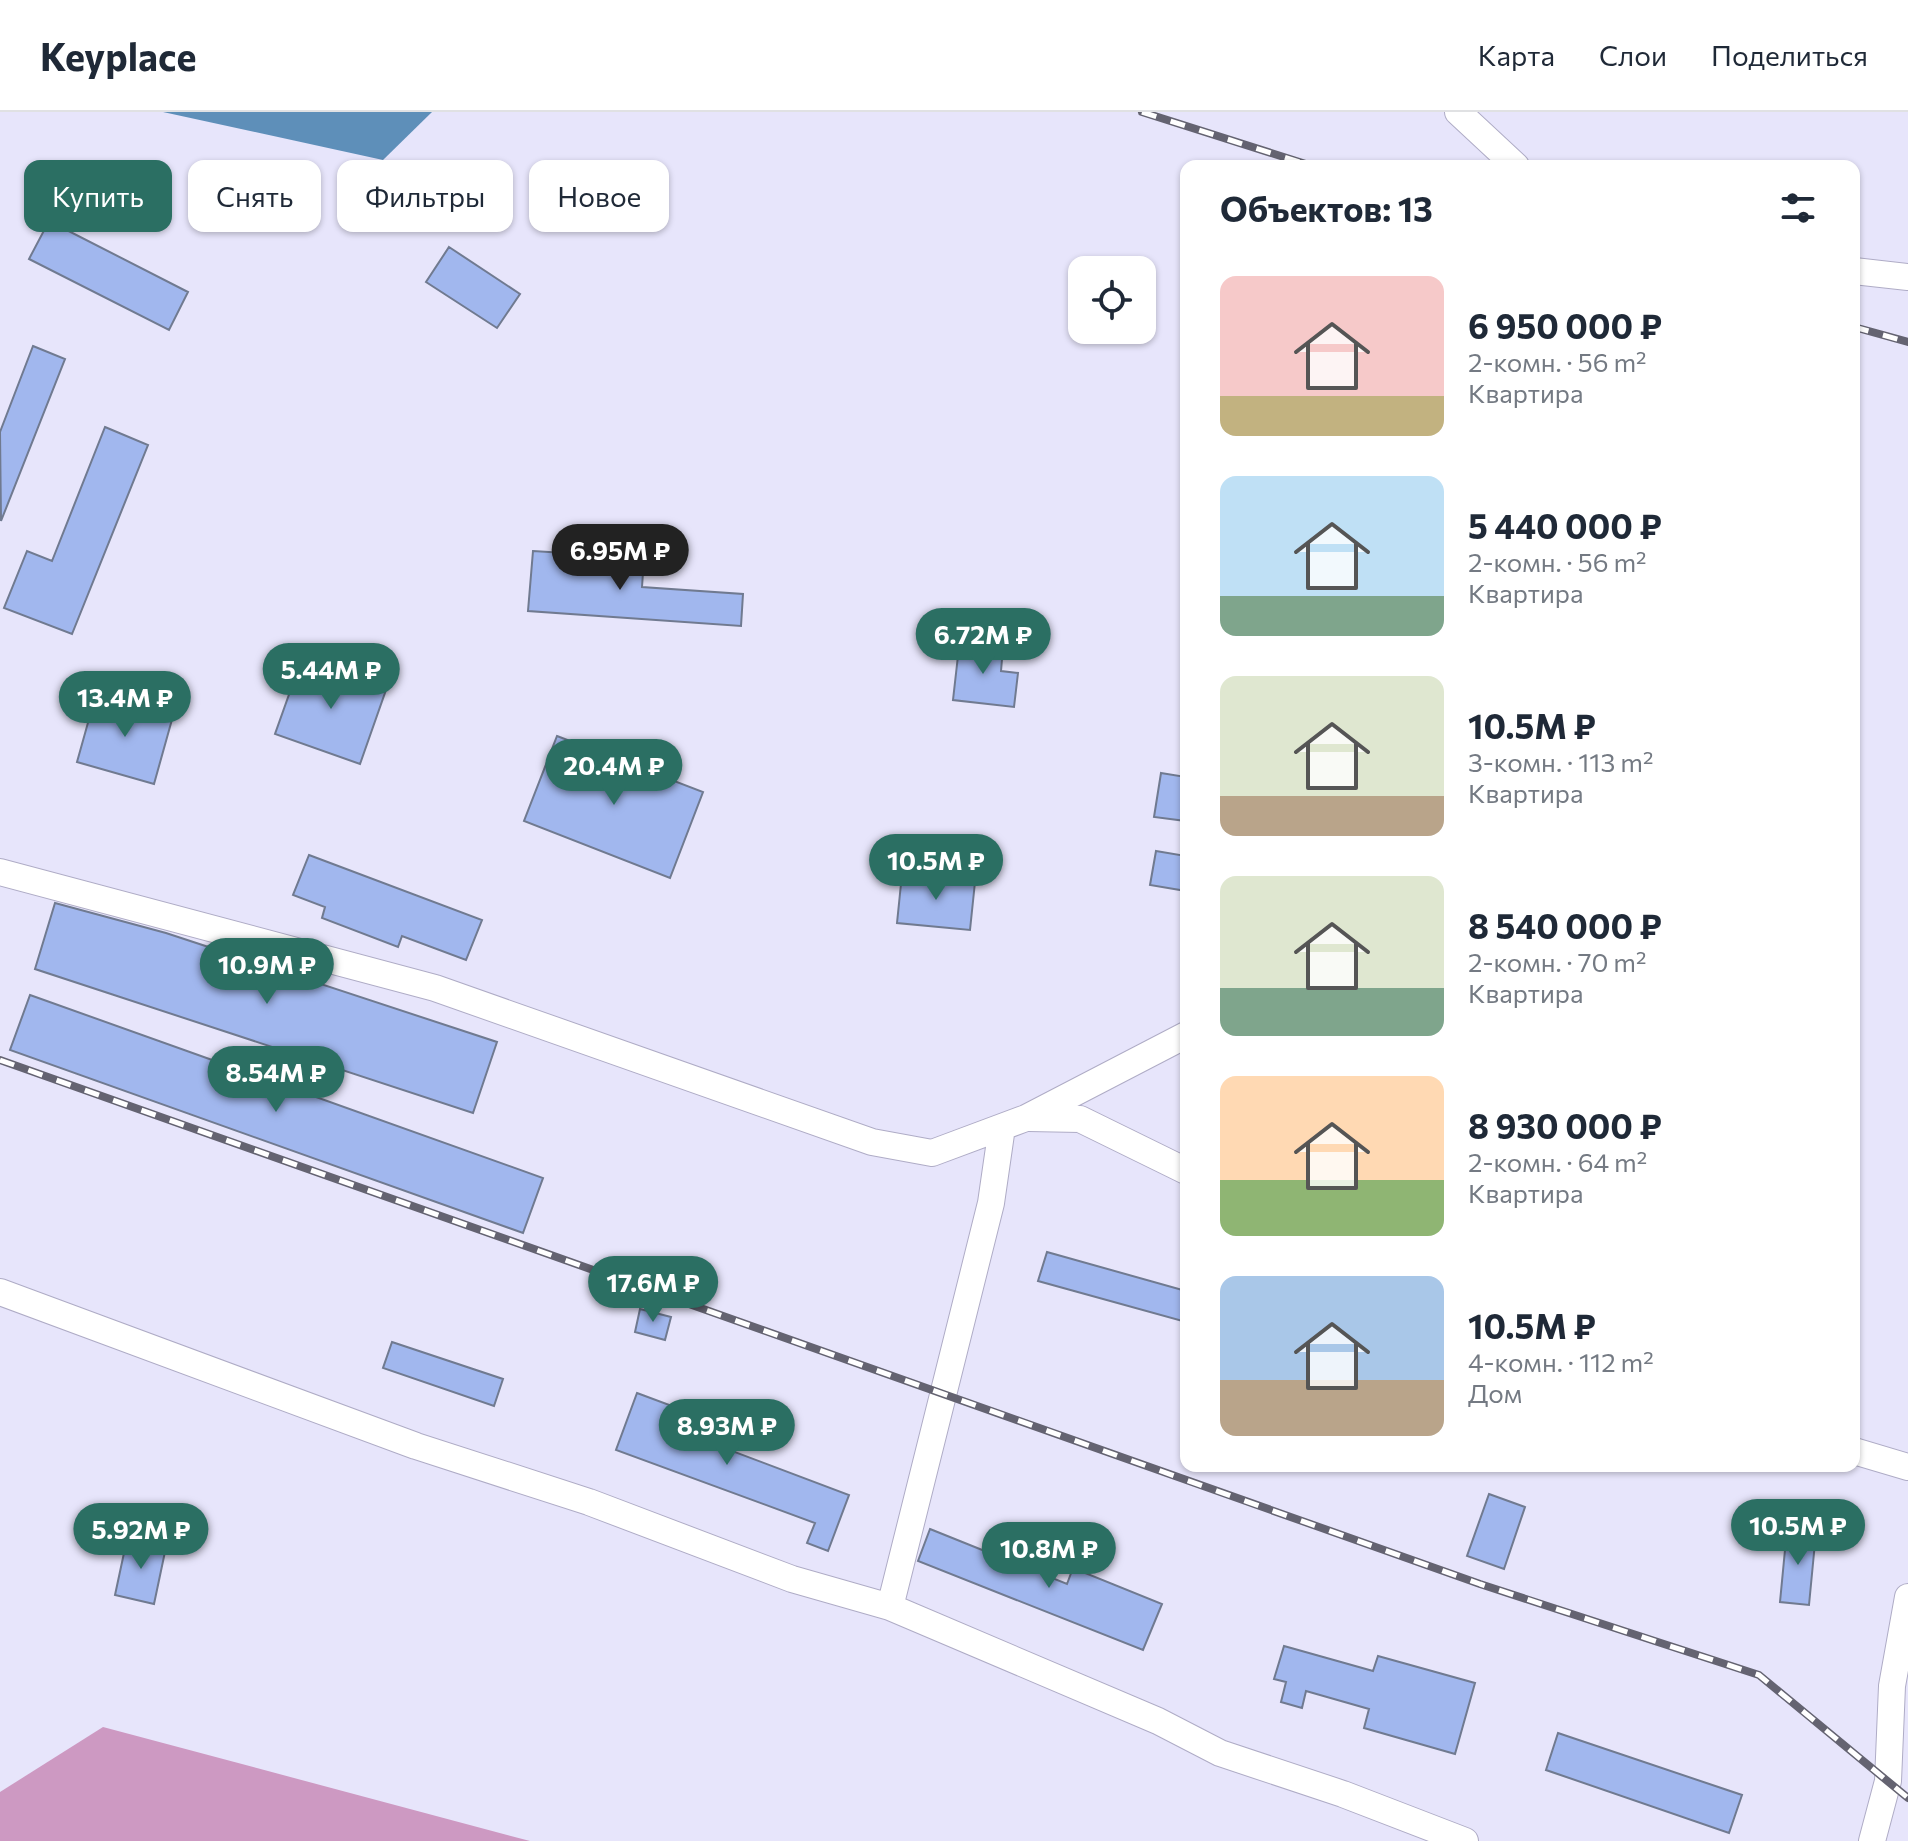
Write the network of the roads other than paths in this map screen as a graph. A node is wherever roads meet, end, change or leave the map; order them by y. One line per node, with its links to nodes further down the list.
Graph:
1 (1458, 112): 2 (lane)
2 (1510, 160)
3 (1860, 272): 4 (lane)
4 (1908, 277)
5 (0, 872): 7 (lane)
6 (1180, 1038): 7 (lane)
7 (1014, 1122): 8 (lane); 13 (lane)
8 (1180, 1168)
9 (0, 1292): 13 (lane)
10 (1860, 1453): 11 (lane)
11 (1908, 1467)
12 (1908, 1597): 15 (lane)
13 (890, 1607): 14 (lane)
14 (1465, 1841)
15 (1872, 1841)

